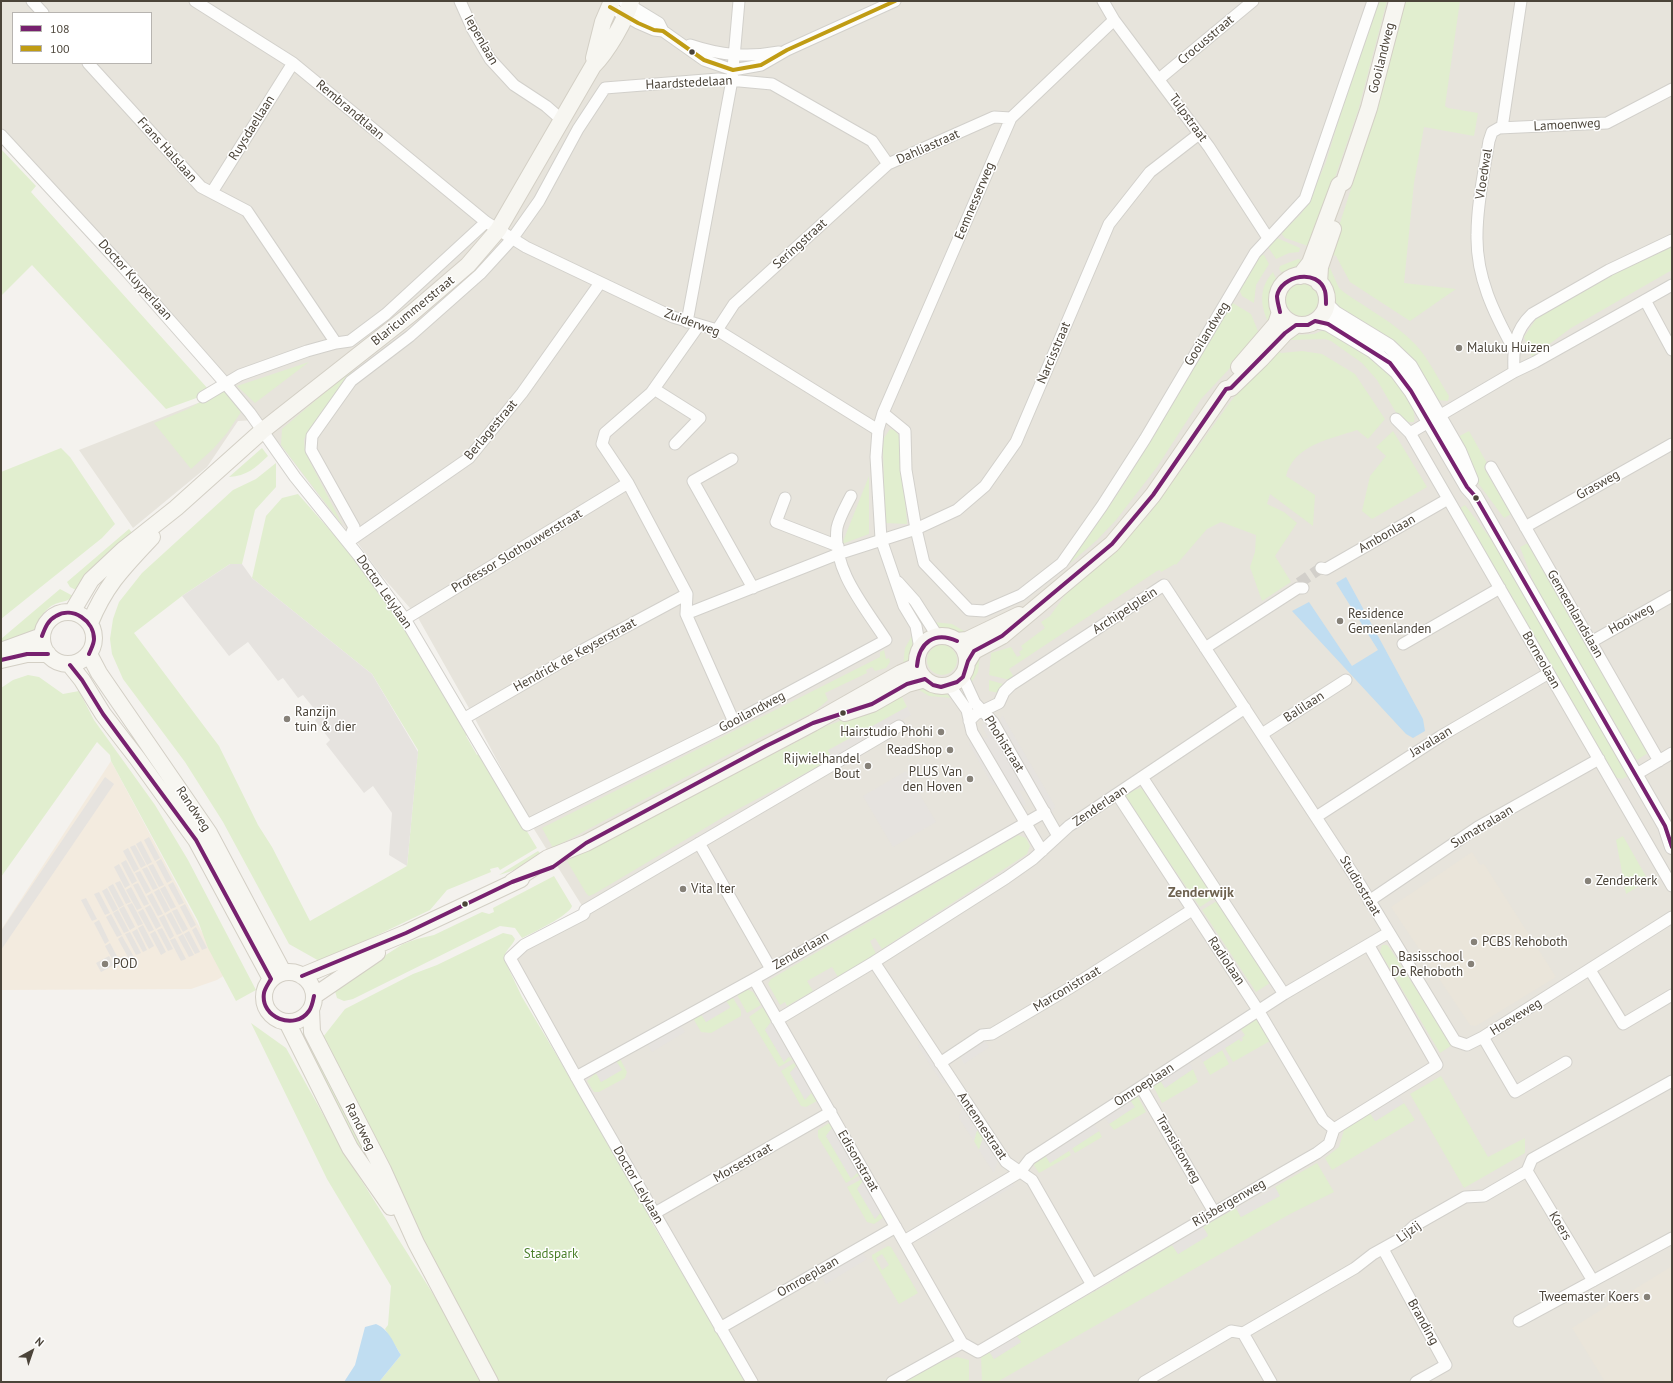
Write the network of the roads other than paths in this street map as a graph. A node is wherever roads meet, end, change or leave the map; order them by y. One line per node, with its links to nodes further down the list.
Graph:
1 (32, 1): 12 (street)
2 (195, 1): 17 (street, Rembrandtlaan)
3 (460, 1): 25 (street, Iepenlaan)
4 (739, 1): 16 (street)
5 (895, 1): 15 (street, Haardstedelaan)
6 (1103, 1): 13 (street, Tulpstraat)
7 (1253, 1): 20 (street, Crocusstraat)
8 (1373, 1): 33 (street, Gooilandweg)
9 (1397, 1): 30 (main road, Gooilandweg)
10 (1522, 1): 26 (street)
11 (622, 5): 14 (street, Haardstedelaan); 25 (main road, Blaricummerstraat)
12 (42, 12)
13 (1114, 20): 20 (street, Tulpstraat); 24 (street, Eemnesserweg)
14 (681, 42): 16 (street, Haardstedelaan); 19 (street, Haardstedelaan)
15 (787, 50): 16 (street, Haardstedelaan); 19 (street, Haardstedelaan)
16 (734, 55): 19 (street)
17 (293, 63): 31 (street, Ruysdaellaan); 32 (street, Rembrandtlaan)
18 (89, 64): 31 (street, Frans Halslaan)
19 (733, 75): 21 (street, Haardstedelaan); 22 (street, Haardstedelaan); 44 (street)
20 (1159, 79): 27 (street, Tulpstraat)
21 (772, 84): 29 (street, Dahliastraat)
22 (605, 88): 34 (street, Blaricummerstraat)
23 (1672, 88): 26 (street, Lamoenweg)
24 (1011, 118): 29 (street, Dahliastraat); 56 (street, Eemnesserweg)
25 (562, 120): 32 (main road, Blaricummerstraat)
26 (1502, 128): 49 (street, Vloedwal)
27 (1199, 134): 33 (street, Tulpstraat); 72 (street, Narcisstraat)
28 (1, 135): 52 (street, Doctor Kuyperlaan)
29 (888, 164): 47 (street, Seringstraat)
30 (1344, 182): 36 (main road, Gooilandweg); 38 (main road, Gooilandweg)
31 (212, 192): 48 (street, Frans Halslaan)
32 (492, 226): 34 (street, Zuiderweg); 48 (street, Blaricummerstraat); 60 (main road, Blaricummerstraat)
33 (1268, 238): 72 (street, Gooilandweg)
34 (512, 239): 37 (street, Zuiderweg); 74 (street, Blaricummerstraat)
35 (1672, 240): 49 (street)
36 (1300, 276): 38 (main road); 42 (main road)
37 (600, 283): 44 (street, Zuiderweg); 74 (street, Berlagestraat)
38 (1319, 283): 41 (main road)
39 (1672, 285): 40 (street)
40 (1645, 300): 50 (street); 51 (street)
41 (1326, 304): 43 (main road); 58 (street)
42 (1280, 312): 46 (main road); 54 (main road)
43 (1315, 321): 46 (main road); 58 (street)
44 (687, 322): 45 (street, Zuiderweg)
45 (700, 325): 47 (street, Zuiderweg); 53 (street)
46 (1296, 325): 54 (main road)
47 (717, 330): 59 (street, Zuiderweg)
48 (336, 343): 52 (street, Blaricummerstraat)
49 (1513, 348): 51 (street)
50 (1672, 350)
51 (1514, 372): 58 (street)
52 (225, 383): 55 (street, Blaricummerstraat); 60 (street, Doctor Kuyperlaan)
53 (654, 389): 62 (street); 66 (street)
54 (1226, 389): 83 (main road)
55 (203, 397)
56 (883, 413): 59 (street, Eemnesserweg); 72 (street)
57 (1396, 419): 61 (street, Borneolaan)
58 (1434, 419): 61 (street); 115 (street)
59 (878, 430): 73 (street, Eemnesserweg)
60 (262, 431): 70 (main road, Blaricummerstraat); 74 (street, Doctor Lelylaan)
61 (1410, 433): 69 (street, Borneolaan)
62 (675, 444)
63 (1672, 444): 71 (street, Grasweg)
64 (732, 459): 79 (street)
65 (1491, 466): 71 (street, Gemeenlandslaan)
66 (628, 483): 81 (street); 86 (street, Professor Slothouwerstraat)
67 (850, 496): 75 (street)
68 (785, 498): 75 (street)
69 (1448, 499): 76 (street, Ambonlaan); 80 (street, Borneolaan)
70 (176, 508): 84 (main road, Blaricummerstraat); 87 (main road, Blaricummerstraat)
71 (1525, 527): 91 (street, Gemeenlandslaan)
72 (916, 529): 73 (street, Narcisstraat)
73 (881, 539): 75 (street, Narcisstraat); 77 (street, Eemnesserweg)
74 (348, 542): 86 (street, Doctor Lelylaan)
75 (838, 550): 79 (street, Narcisstraat); 109 (street, Gooilandweg)
76 (1324, 570)
77 (894, 577): 89 (street, Eemnesserweg); 94 (street, Eemnesserweg)
78 (1300, 586): 93 (street)
79 (753, 588): 85 (street, Narcisstraat)
80 (1500, 588): 92 (street); 102 (street, Borneolaan)
81 (687, 594): 85 (street); 107 (street, Hendrick de Keyserstraat)
82 (1672, 596): 91 (street, Hooiweg)
83 (1037, 607): 90 (main road); 99 (main road)
84 (72, 612): 87 (main road); 88 (main road)
85 (686, 614): 109 (street)
86 (405, 620): 107 (street, Doctor Lelylaan)
87 (90, 623): 97 (main road)
88 (42, 636): 95 (main road); 96 (main road)
89 (938, 636): 90 (main road); 94 (main road)
90 (957, 641): 99 (main road)
91 (1591, 642): 114 (street, Gemeenlandslaan)
92 (1403, 644)
93 (1205, 648): 105 (street, Archipelplein); 106 (street, Archipelplein)
94 (920, 649): 101 (main road)
95 (1, 651)
96 (48, 654): 98 (main road); 100 (main road)
97 (89, 654): 100 (main road); 137 (main road, Randweg)
98 (1, 660)
99 (968, 661): 104 (main road)
100 (70, 665): 137 (main road, Randweg)
101 (921, 673): 104 (main road); 131 (main road)
102 (1549, 673): 113 (street, Borneolaan); 119 (street, Javalaan)
103 (1346, 680): 111 (street, Balilaan)
104 (956, 681): 106 (street, Phohistraat); 108 (street, Phohistraat)
105 (1245, 708): 111 (street, Studiostraat); 116 (street)
106 (984, 711): 108 (street, Archipelplein); 118 (street, Phohistraat)
107 (464, 718): 121 (street, Doctor Lelylaan)
108 (969, 721): 120 (street, Phohistraat)
109 (734, 722): 121 (street, Gooilandweg)
110 (899, 726): 124 (street)
111 (1262, 734): 119 (street, Studiostraat)
112 (1672, 753): 114 (street)
113 (1599, 759): 127 (street, Borneolaan); 128 (street, Sumatralaan)
114 (1659, 760): 115 (street)
115 (1635, 775): 122 (street)
116 (1142, 777): 117 (street, Zenderlaan); 140 (street)
117 (1118, 794): 123 (street, Zenderlaan); 129 (street, Radiolaan)
118 (1045, 812): 120 (street, Zenderlaan); 123 (street, Phohistraat)
119 (1316, 816): 128 (street, Studiostraat)
120 (1025, 824): 126 (street, Phohistraat); 135 (street, Zenderlaan)
121 (527, 825)
122 (1668, 830): 125 (street)
123 (1058, 836): 126 (street, Zenderlaan)
124 (699, 843): 135 (street); 149 (street, Doctor Lelylaan)
125 (1672, 847)
126 (1042, 851): 134 (street)
127 (1672, 886)
128 (1369, 901): 132 (street, Studiostraat)
129 (1192, 910): 143 (street, Radiolaan); 148 (street, Marconistraat)
130 (1672, 917): 136 (street, Hoeveweg)
131 (406, 933): 138 (main road); 142 (main road)
132 (1388, 933): 133 (street, Omroeplaan); 146 (street, Studiostraat)
133 (1369, 946): 140 (street, Omroeplaan); 153 (street)
134 (874, 962): 144 (street); 148 (street, Antennestraat)
135 (771, 969): 139 (street, Zenderlaan)
136 (1590, 970): 141 (street); 146 (street, Hoeveweg)
137 (277, 975): 138 (main road); 145 (main road)
138 (302, 976): 142 (main road)
139 (754, 978): 144 (street, Edisonstraat); 149 (street, Zenderlaan)
140 (1284, 994): 143 (street, Omroeplaan)
141 (1672, 995)
142 (312, 1003): 145 (main road); 161 (main road, Randweg)
143 (1258, 1010): 151 (street, Omroeplaan); 153 (street, Radiolaan)
144 (777, 1020): 152 (street, Edisonstraat)
145 (286, 1022): 161 (main road, Randweg)
146 (1483, 1037): 147 (street, Hoeveweg)
147 (1566, 1062)
148 (940, 1063): 155 (street, Antennestraat)
149 (576, 1077): 157 (street, Doctor Lelylaan)
150 (1672, 1081): 154 (street, Lijzij)
151 (1141, 1087): 155 (street, Omroeplaan); 156 (street, Transistorweg)
152 (831, 1112): 157 (street, Morsestraat); 158 (street, Edisonstraat)
153 (1334, 1129): 156 (street, Rijsbergenweg)
154 (1527, 1171): 162 (street, Lijzij); 163 (street, Koers)
155 (1020, 1172): 160 (street, Omroeplaan); 164 (street, Antennestraat)
156 (1214, 1212): 164 (street, Rijsbergenweg)
157 (655, 1214): 166 (street, Doctor Lelylaan)
158 (896, 1227): 160 (street, Edisonstraat); 166 (street, Omroeplaan)
159 (1672, 1238): 163 (street)
160 (904, 1241): 168 (street, Edisonstraat)
161 (416, 1243): 169 (main road, Randweg)
162 (1383, 1249): 167 (street, Lijzij); 174 (street, Branding)
163 (1593, 1281): 165 (street)
164 (1092, 1285): 168 (street, Rijsbergenweg)
165 (1519, 1321)
166 (720, 1328): 170 (street, Doctor Lelylaan)
167 (1243, 1333): 172 (street, Lijzij); 173 (street)
168 (962, 1343): 171 (street)
169 (490, 1382)
170 (752, 1382)
171 (892, 1382)
172 (1144, 1382)
173 (1270, 1382)
174 (1416, 1382)

